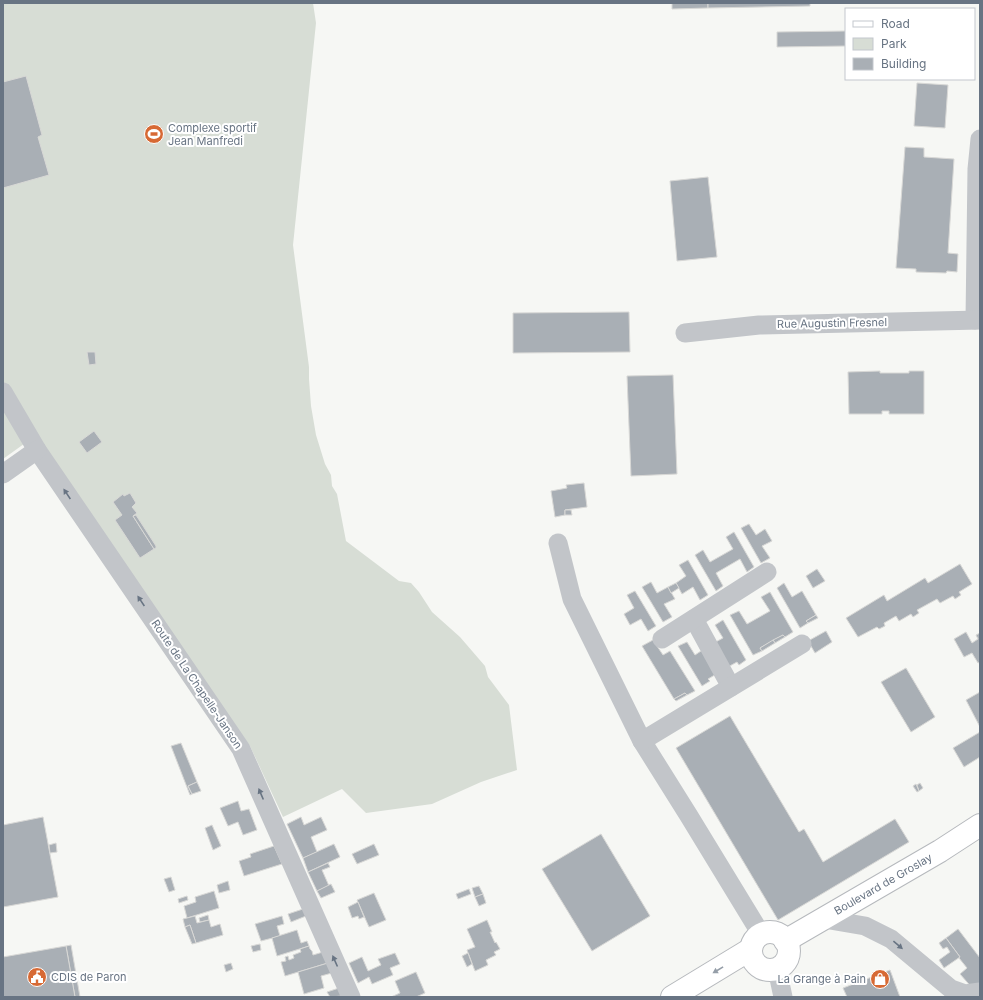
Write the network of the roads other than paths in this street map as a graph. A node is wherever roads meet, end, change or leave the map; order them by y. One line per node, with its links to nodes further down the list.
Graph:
1 (980, 139): 2 (street)
2 (978, 320): 3 (street, Rue Augustin Fresnel)
3 (685, 334)
4 (3, 392): 5 (street, Route de La Chapelle-Janson)
5 (37, 450): 6 (street); 19 (street, Route de La Chapelle-Janson, one-way to 5)
6 (3, 474)
7 (558, 543): 13 (street)
8 (767, 572): 9 (street)
9 (694, 618): 10 (street); 12 (street)
10 (662, 639)
11 (802, 644): 12 (street)
12 (730, 687): 13 (street)
13 (642, 741): 17 (street)
14 (980, 825): 15 (main road, Boulevard de Groslay)
15 (824, 919): 16 (main road, Boulevard de Groslay); 18 (street, one-way to 18)
16 (785, 941): 17 (main road); 17 (main road)
17 (761, 954): 20 (main road, one-way to 20); 21 (main road); 22 (street)
18 (980, 992)
19 (352, 997)
20 (672, 997)
21 (701, 997)
22 (784, 997)

